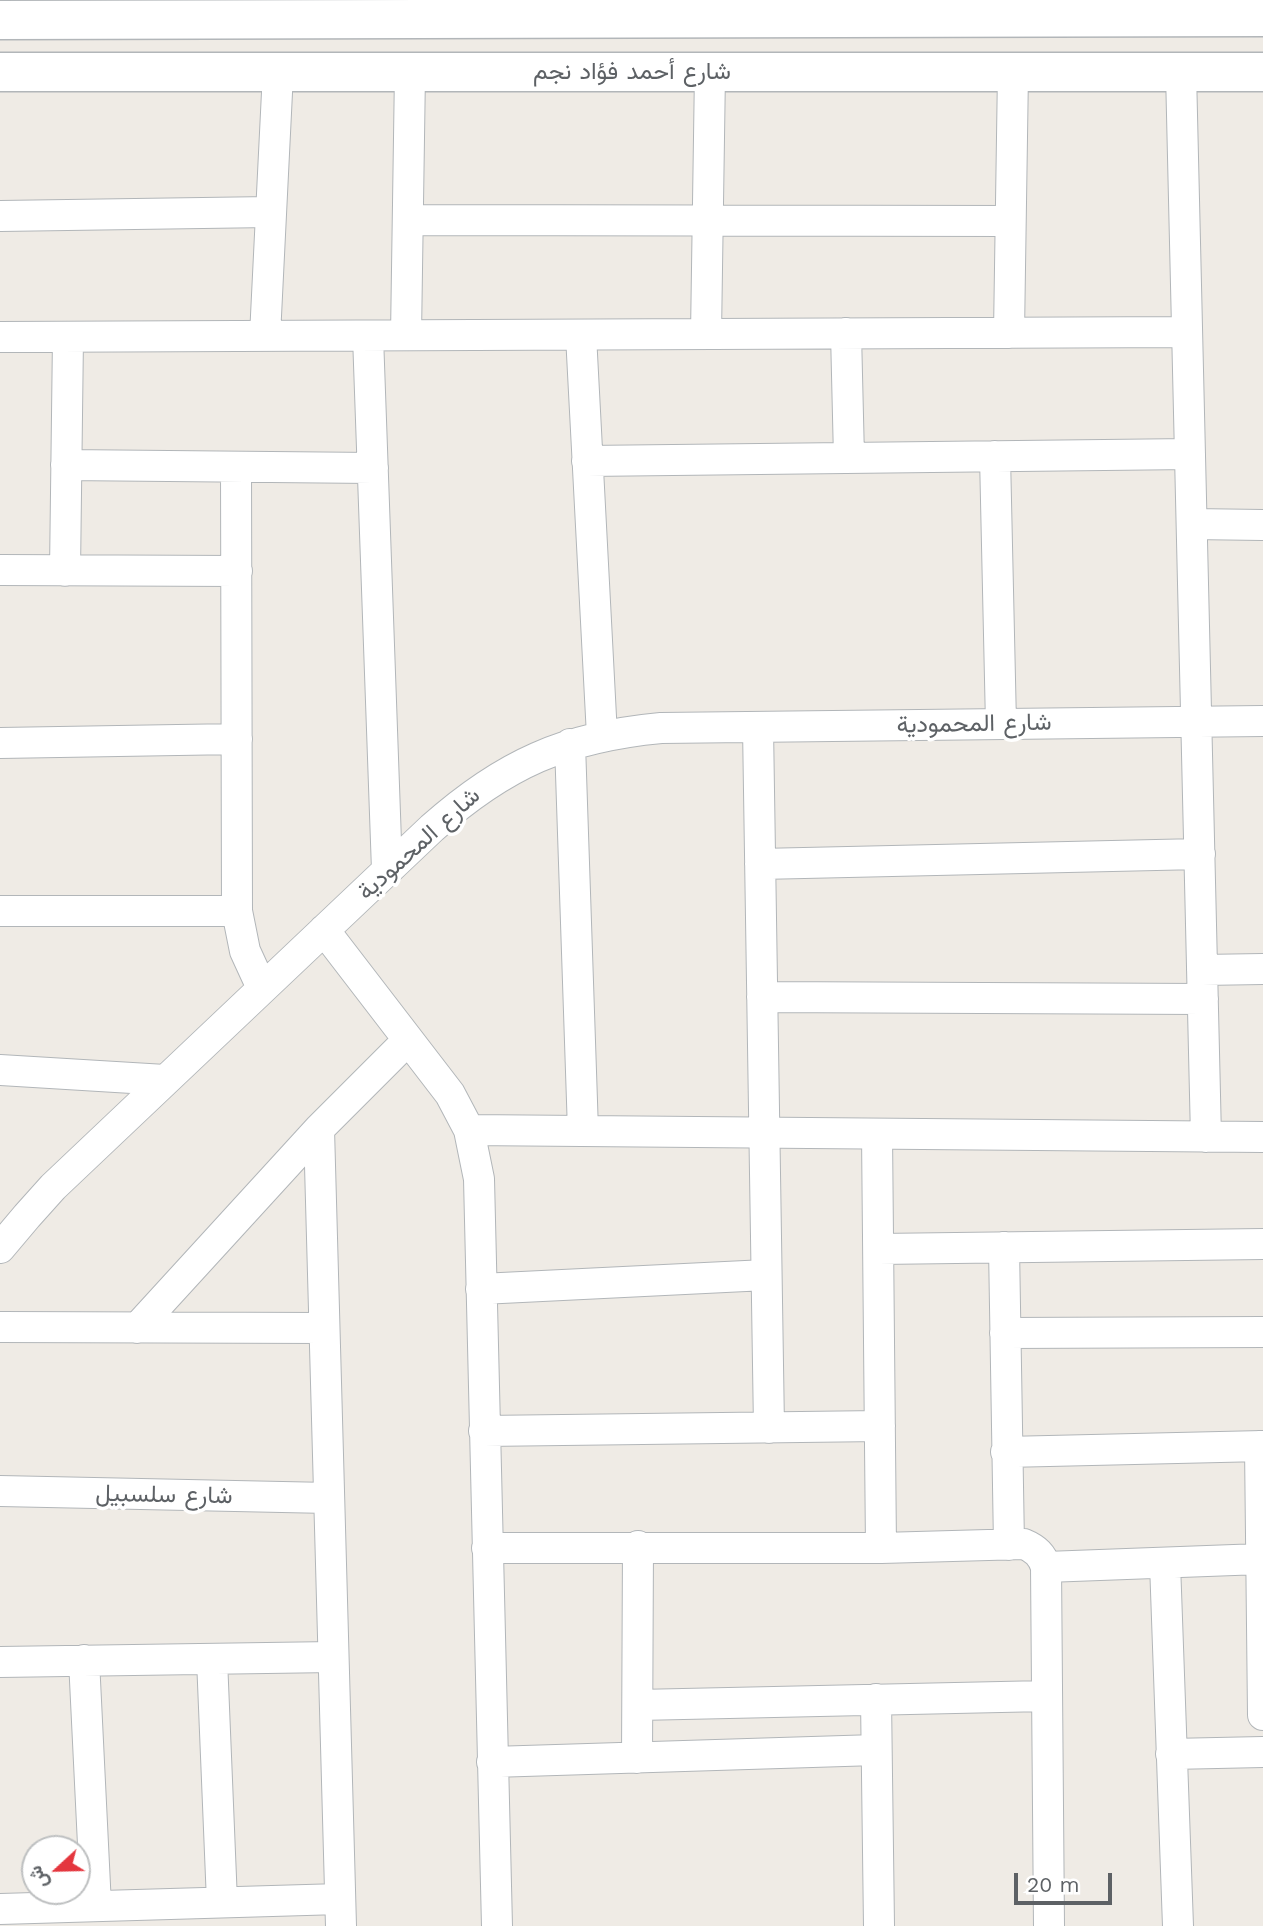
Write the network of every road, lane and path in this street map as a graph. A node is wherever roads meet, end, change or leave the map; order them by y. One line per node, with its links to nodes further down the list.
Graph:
1 (105, 10): 2 (street); 3 (street)
2 (1263, 17)
3 (0, 20)
4 (0, 72): 5 (street, شارع أحمد فؤاد نجم)
5 (278, 72): 6 (street, شارع أحمد فؤاد نجم); 11 (street)
6 (410, 72): 7 (street, شارع أحمد فؤاد نجم); 13 (street)
7 (710, 72): 8 (street, شارع أحمد فؤاد نجم); 14 (street)
8 (1013, 72): 9 (street, شارع أحمد فؤاد نجم); 15 (street)
9 (1181, 72): 10 (street, شارع أحمد فؤاد نجم); 16 (street)
10 (1263, 72)
11 (270, 212): 12 (street); 22 (street)
12 (0, 216)
13 (408, 220): 14 (street); 20 (street)
14 (707, 221): 15 (street); 19 (street)
15 (1010, 222): 18 (street)
16 (1187, 332): 18 (street); 26 (street)
17 (846, 333): 18 (street); 19 (street); 28 (street)
18 (1010, 333)
19 (706, 334): 21 (street)
20 (406, 335): 21 (street); 23 (street)
21 (581, 335): 29 (street)
22 (265, 336): 23 (street); 25 (street)
23 (368, 336): 32 (street)
24 (0, 337): 25 (street)
25 (68, 337): 30 (street)
26 (1190, 454): 27 (street); 33 (street)
27 (995, 456): 28 (street); 40 (street)
28 (849, 458): 29 (street)
29 (587, 461): 42 (street)
30 (66, 465): 31 (street); 36 (street)
31 (236, 467): 32 (street); 37 (street)
32 (373, 468): 48 (street)
33 (1192, 524): 34 (street); 39 (street)
34 (1263, 525)
35 (0, 570): 36 (street)
36 (65, 570): 37 (street)
37 (237, 571): 43 (street)
38 (1263, 720): 39 (street, شارع المحمودية)
39 (1196, 721): 40 (street, شارع المحمودية); 46 (street)
40 (1001, 724): 41 (street, شارع المحمودية)
41 (758, 727): 42 (street, شارع المحمودية); 47 (street)
42 (602, 736): 45 (street, شارع المحمودية)
43 (237, 738): 44 (street); 50 (street)
44 (0, 743)
45 (570, 744): 48 (street, شارع المحمودية); 61 (street)
46 (1200, 855): 47 (street); 53 (street)
47 (760, 864): 55 (street)
48 (387, 870): 51 (street, شارع المحمودية)
49 (0, 911): 50 (street)
50 (237, 911): 54 (street)
51 (324, 930): 54 (street, شارع المحمودية); 56 (street)
52 (1263, 970): 53 (street)
53 (1203, 984): 55 (street); 64 (street)
54 (262, 988): 58 (street, شارع المحمودية)
55 (762, 997): 62 (street)
56 (408, 1040): 59 (street); 60 (street)
57 (0, 1070): 58 (street)
58 (165, 1080): 66 (street, شارع المحمودية)
59 (319, 1129): 74 (street); 75 (street)
60 (469, 1130): 61 (street); 72 (street)
61 (583, 1131): 62 (street)
62 (764, 1133): 63 (street); 71 (street)
63 (877, 1134): 64 (street); 70 (street)
64 (1206, 1137): 65 (street)
65 (1263, 1138)
66 (13, 1215): 69 (street, شارع المحمودية)
67 (1263, 1244): 68 (street)
68 (1004, 1247): 70 (street); 77 (street)
69 (0, 1248)
70 (878, 1248): 78 (street)
71 (766, 1275): 72 (street); 79 (street)
72 (481, 1290): 80 (street)
73 (0, 1327): 74 (street)
74 (137, 1328): 75 (street)
75 (324, 1328): 84 (street)
76 (1263, 1332): 77 (street)
77 (1005, 1333): 82 (street)
78 (880, 1426): 79 (street); 88 (street)
79 (769, 1428): 80 (street)
80 (484, 1431): 87 (street)
81 (1262, 1446): 82 (street); 89 (street)
82 (1006, 1452): 85 (street)
83 (0, 1491): 84 (street, شارع سلسبيل)
84 (329, 1498): 92 (street)
85 (1009, 1545): 88 (street); 91 (street)
86 (638, 1546): 87 (street); 88 (street); 98 (street)
87 (487, 1548): 104 (street)
88 (881, 1548)
89 (1261, 1559): 90 (street); 99 (street)
90 (1165, 1563): 91 (street); 102 (street)
91 (1046, 1567): 96 (street)
92 (333, 1657): 93 (street); 108 (street)
93 (212, 1659): 94 (street); 105 (street)
94 (84, 1660): 95 (street); 106 (street)
95 (0, 1662)
96 (1046, 1696): 97 (street); 111 (street)
97 (876, 1699): 98 (street); 100 (street)
98 (638, 1705): 103 (street)
99 (1263, 1715)
100 (876, 1750): 103 (street); 110 (street)
101 (1263, 1752): 102 (street)
102 (1171, 1754): 112 (street)
103 (637, 1758): 104 (street)
104 (492, 1762): 109 (street)
105 (222, 1902): 106 (street); 108 (street)
106 (96, 1906): 107 (street)
107 (0, 1909)
108 (341, 1913)
109 (497, 1926)
110 (879, 1926)
111 (1048, 1926)
112 (1178, 1926)

